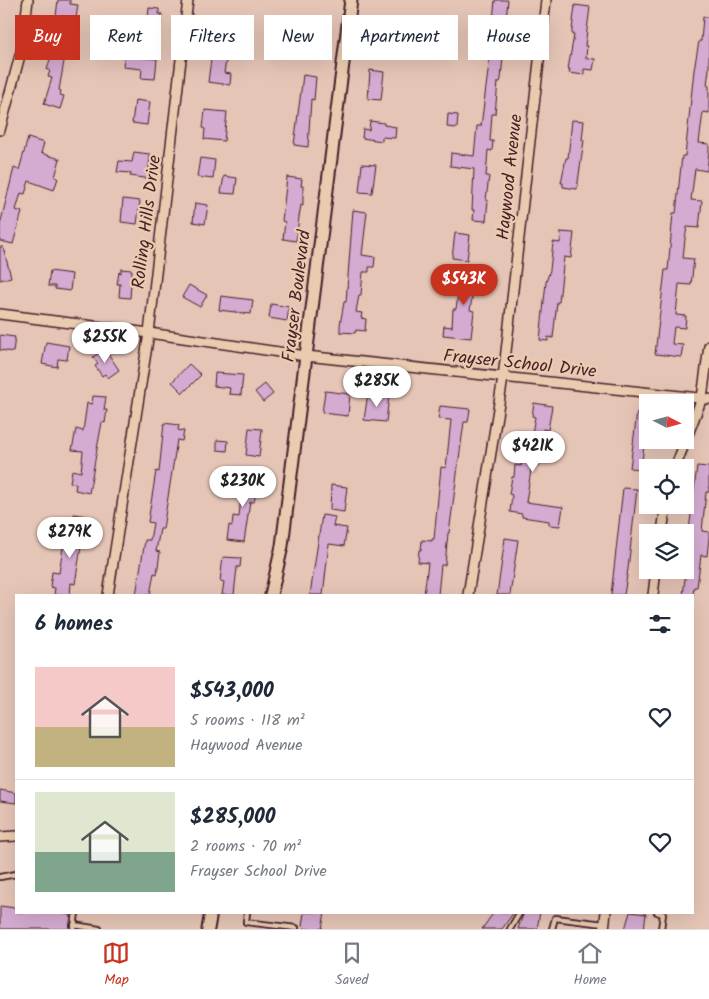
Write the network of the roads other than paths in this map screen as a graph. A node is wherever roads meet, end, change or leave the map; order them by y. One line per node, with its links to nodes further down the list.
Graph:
1 (28, 0): 5 (street)
2 (188, 0): 7 (street, Rolling Hills Drive)
3 (351, 0): 9 (main road, Frayser Boulevard)
4 (546, 0): 10 (street, Haywood Avenue)
5 (0, 130)
6 (0, 314): 7 (street, Frayser School Drive)
7 (149, 333): 9 (street, Frayser School Drive); 14 (street, Rolling Hills Drive)
8 (709, 346): 11 (street)
9 (306, 356): 10 (street, Frayser School Drive); 15 (main road, Frayser Boulevard)
10 (503, 378): 11 (street, Frayser School Drive); 16 (street, Haywood Avenue)
11 (705, 398): 12 (street)
12 (679, 459)
13 (655, 579): 17 (street)
14 (108, 594)
15 (271, 594)
16 (468, 594)
17 (653, 594)
18 (15, 836): 19 (street)
19 (0, 837)
20 (15, 874): 21 (lane)
21 (0, 877)
22 (76, 914): 28 (lane)
23 (210, 914): 32 (main road)
24 (247, 914): 30 (lane)
25 (519, 914): 33 (lane)
26 (606, 914): 29 (street)
27 (663, 914): 35 (lane)
28 (74, 927): 31 (lane)
29 (604, 927): 34 (lane)
30 (296, 928)
31 (99, 929)
32 (208, 929)
33 (510, 929)
34 (552, 929)
35 (661, 929)

